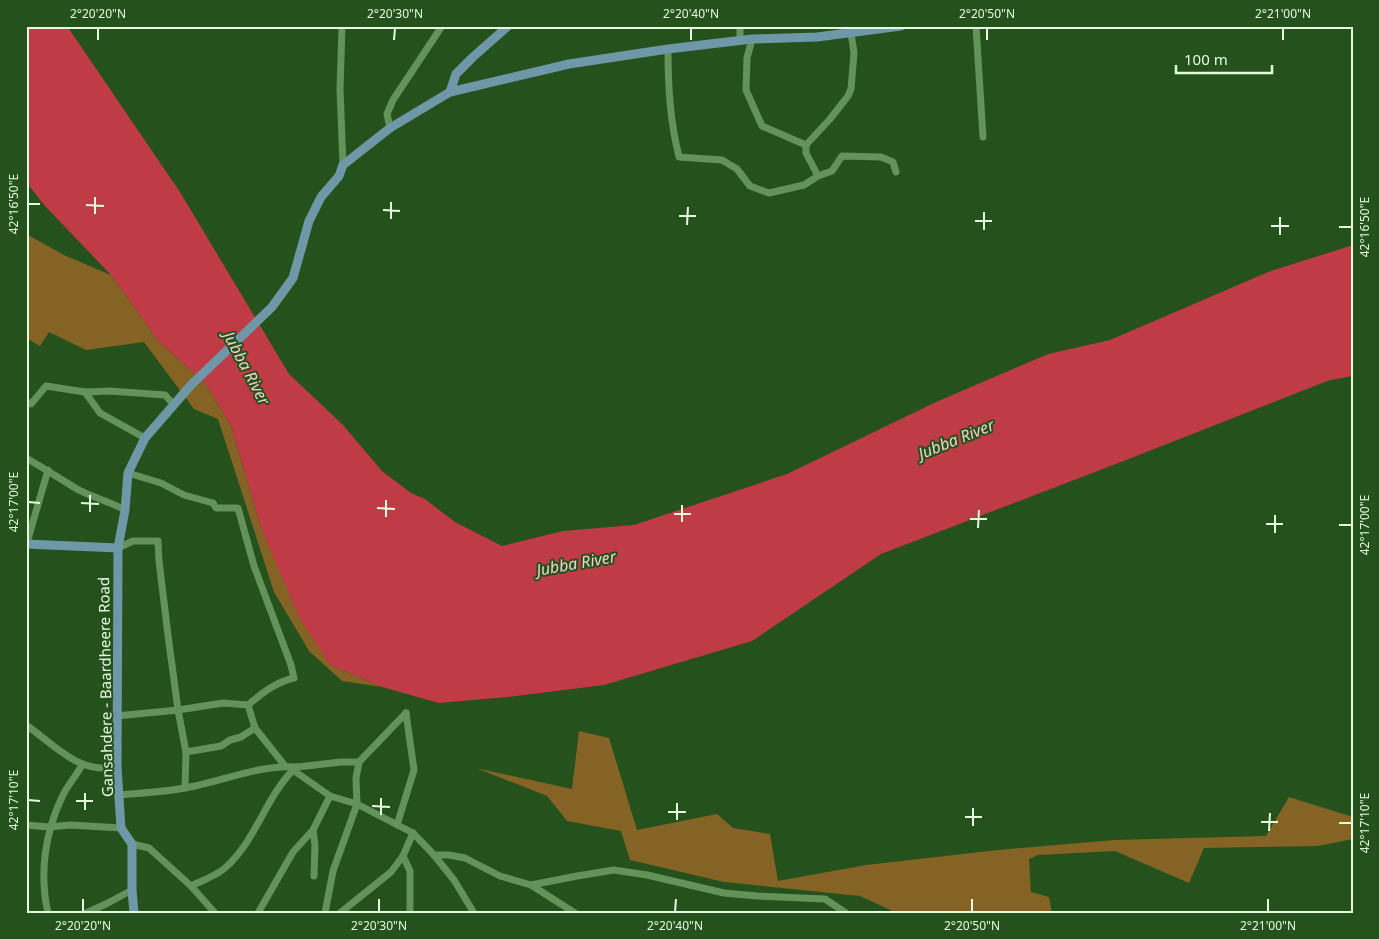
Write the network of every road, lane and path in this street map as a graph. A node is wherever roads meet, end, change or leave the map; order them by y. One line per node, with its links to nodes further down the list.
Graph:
1 (342, 26): 15 (street)
2 (442, 26): 12 (street)
3 (508, 26): 11 (main road)
4 (740, 26): 9 (street)
5 (901, 26): 7 (main road)
6 (976, 26): 13 (street)
7 (851, 33): 8 (main road); 14 (street)
8 (752, 39): 9 (main road); 14 (street)
9 (740, 40): 10 (main road)
10 (668, 49): 11 (main road); 17 (street)
11 (450, 92): 12 (main road)
12 (390, 128): 15 (main road)
13 (982, 137)
14 (806, 145): 17 (street)
15 (343, 164): 20 (main road)
16 (896, 172): 17 (street)
17 (818, 176)
18 (85, 392): 19 (street); 20 (street); 21 (street)
19 (26, 401)
20 (174, 405): 21 (main road)
21 (145, 438): 24 (main road)
22 (26, 458): 23 (street)
23 (48, 470): 25 (street); 26 (street)
24 (128, 473): 25 (main road, Gansahdere - Baardheere Road); 28 (street)
25 (125, 510): 27 (main road, Gansahdere - Baardheere Road)
26 (26, 544): 27 (main road)
27 (118, 548): 29 (street); 30 (main road, Gansahdere - Baardheere Road)
28 (248, 705): 29 (street); 32 (street)
29 (178, 710): 30 (street); 33 (street)
30 (116, 716): 37 (main road, Gansahdere - Baardheere Road)
31 (26, 725): 35 (street)
32 (255, 728): 33 (street); 36 (street)
33 (186, 752): 39 (street)
34 (359, 762): 38 (street); 42 (street); 44 (street)
35 (82, 765): 37 (street); 45 (street)
36 (285, 766): 38 (street); 39 (street)
37 (117, 767): 40 (main road, Gansahdere - Baardheere Road)
38 (295, 769): 41 (street); 54 (street)
39 (185, 788): 40 (street)
40 (120, 795): 46 (main road, Gansahdere - Baardheere Road)
41 (330, 796): 42 (street); 47 (street)
42 (357, 804): 44 (street); 61 (street)
43 (26, 825): 45 (street)
44 (397, 825): 48 (street)
45 (49, 827): 46 (street); 56 (street)
46 (121, 828): 49 (main road)
47 (313, 830): 52 (street); 60 (street)
48 (413, 833): 50 (street); 51 (street)
49 (132, 844): 54 (street); 55 (main road)
50 (403, 856): 62 (street); 63 (street)
51 (434, 856): 53 (street); 64 (street)
52 (314, 876)
53 (531, 885): 65 (street); 66 (street)
54 (191, 886): 59 (street)
55 (132, 890): 57 (street); 58 (main road)
56 (48, 913)
57 (86, 913)
58 (134, 913)
59 (215, 913)
60 (258, 913)
61 (325, 913)
62 (340, 913)
63 (410, 913)
64 (474, 913)
65 (575, 913)
66 (846, 913)

